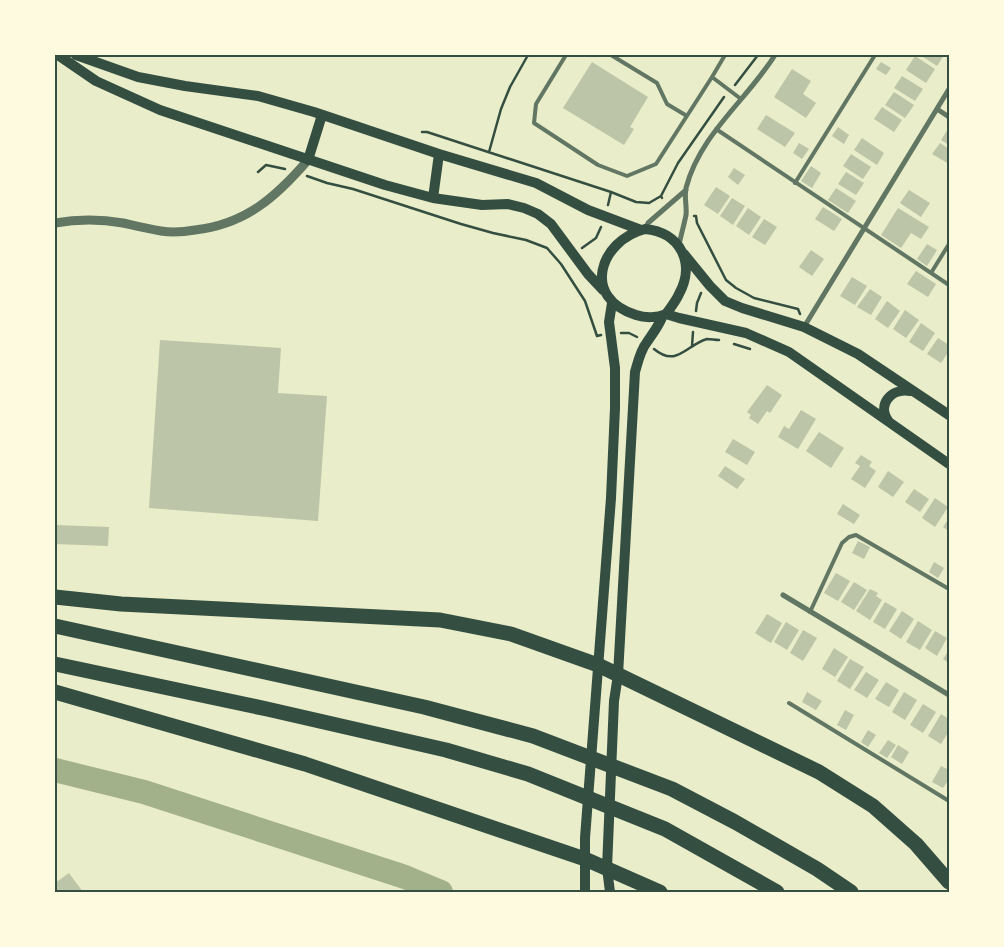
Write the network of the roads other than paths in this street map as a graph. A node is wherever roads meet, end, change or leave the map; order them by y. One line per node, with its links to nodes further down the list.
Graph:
1 (58, 55): 17 (main road)
2 (76, 55): 12 (main road)
3 (566, 55): 13 (lane)
4 (611, 55): 13 (lane)
5 (725, 55): 8 (lane)
6 (775, 55): 10 (street)
7 (875, 55): 18 (lane)
8 (712, 77): 10 (lane); 13 (lane)
9 (949, 89): 11 (street)
10 (741, 99): 15 (street)
11 (936, 109): 14 (street); 22 (street)
12 (322, 115): 16 (main road); 17 (main road)
13 (687, 116)
14 (949, 117)
15 (716, 129): 18 (lane); 19 (street)
16 (439, 154): 20 (main road); 23 (main road)
17 (308, 160): 20 (main road); 21 (street)
18 (796, 183): 22 (lane)
19 (686, 190): 23 (street); 25 (street)
20 (433, 198): 28 (main road)
21 (55, 223)
22 (864, 227): 26 (lane); 31 (street)
23 (643, 229): 25 (main road); 28 (main road)
24 (949, 244): 26 (lane)
25 (682, 250): 30 (main road); 31 (main road)
26 (931, 273): 27 (lane)
27 (949, 285)
28 (603, 290): 29 (main road)
29 (612, 303): 30 (main road); 42 (main road)
30 (665, 314): 34 (main road); 43 (main road)
31 (804, 328): 32 (main road)
32 (910, 390): 33 (main road); 34 (main road)
33 (949, 415)
34 (891, 424): 35 (main road)
35 (949, 464)
36 (949, 589): 39 (lane)
37 (783, 595): 39 (street)
38 (55, 597): 42 (highway)
39 (810, 612): 45 (street)
40 (55, 626): 55 (highway)
41 (55, 664): 54 (highway)
42 (598, 666): 43 (highway); 48 (main road)
43 (618, 675): 49 (main road); 50 (highway)
44 (55, 692): 48 (highway)
45 (949, 695)
46 (789, 703): 47 (lane)
47 (949, 801)
48 (585, 859): 49 (highway); 51 (main road)
49 (608, 868): 52 (main road); 53 (highway)
50 (949, 882)
51 (585, 892)
52 (610, 892)
53 (660, 892)
54 (777, 892)
55 (851, 892)

